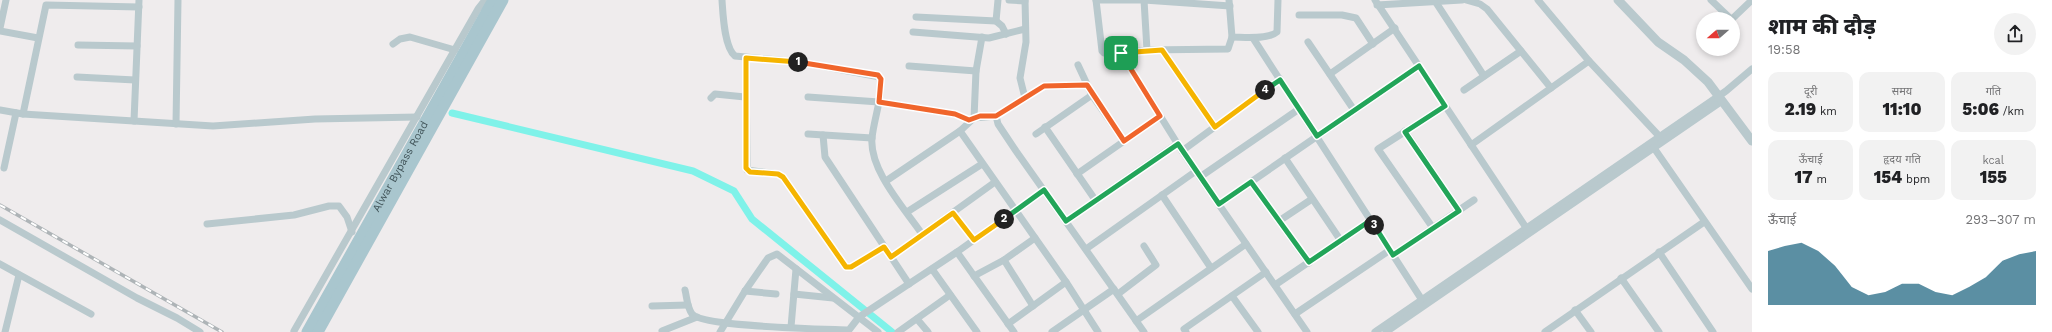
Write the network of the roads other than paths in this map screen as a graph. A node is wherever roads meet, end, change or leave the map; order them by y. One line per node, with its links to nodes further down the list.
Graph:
1 (6, 0): 29 (street)
2 (178, 0): 79 (street)
3 (486, 0): 42 (street)
4 (493, 0): 180 (main road, Alwar Bypass Road)
5 (502, 0): 181 (main road, Alwar Bypass Road)
6 (722, 0): 47 (street)
7 (998, 0): 27 (street)
8 (1009, 0): 18 (street)
9 (1096, 0): 10 (street); 46 (street)
10 (1144, 0): 21 (street); 43 (street)
11 (1278, 0): 36 (street)
12 (1462, 0): 19 (street)
13 (1466, 0): 45 (street)
14 (1538, 0): 48 (street)
15 (1618, 0): 67 (street)
16 (1711, 0): 23 (street)
17 (1752, 0): 24 (street)
18 (1025, 1): 30 (street)
19 (1435, 1): 20 (street); 55 (street)
20 (1376, 2): 28 (street)
21 (1230, 3): 34 (street)
22 (139, 4): 35 (street); 41 (street)
23 (1724, 12)
24 (1739, 12)
25 (1299, 15): 39 (street)
26 (916, 17): 27 (street)
27 (996, 21): 32 (street)
28 (1395, 28): 39 (street); 51 (street)
29 (0, 29): 35 (street)
30 (1025, 29): 32 (street); 66 (street)
31 (913, 32): 33 (street)
32 (1006, 34): 33 (street)
33 (982, 37): 53 (street)
34 (1232, 37): 36 (street); 44 (street)
35 (38, 38): 73 (street)
36 (1253, 38): 58 (street)
37 (1308, 42): 54 (street)
38 (393, 44): 42 (street)
39 (1373, 44): 54 (street)
40 (78, 45): 41 (street)
41 (137, 46): 57 (street)
42 (455, 50): 74 (street)
43 (1147, 50): 44 (street); 46 (street)
44 (1162, 50): 81 (street)
45 (1520, 51): 55 (street); 60 (street)
46 (1121, 53): 76 (street)
47 (746, 58): 64 (street); 68 (street)
48 (1589, 61): 60 (street); 88 (street)
49 (1078, 65): 59 (street)
50 (909, 66): 53 (street)
51 (1419, 66): 69 (street); 72 (street)
52 (1752, 70): 67 (street)
53 (976, 71): 77 (street)
54 (1330, 74): 72 (street)
55 (1484, 76): 61 (street)
56 (77, 77): 57 (street)
57 (135, 80): 78 (street)
58 (1280, 80): 70 (street); 81 (street)
59 (1087, 85): 62 (street); 66 (street)
60 (1551, 88): 93 (street)
61 (1464, 90)
62 (1092, 95): 80 (street); 90 (street)
63 (808, 96): 68 (street)
64 (745, 97): 65 (street); 129 (street)
65 (711, 98)
66 (1025, 98): 75 (street)
67 (1720, 99): 88 (street); 91 (street); 94 (street)
68 (879, 102): 77 (street); 89 (street)
69 (1445, 106): 83 (street); 93 (street)
70 (1299, 109): 87 (street); 100 (street)
71 (0, 110): 73 (street)
72 (1354, 110): 87 (street)
73 (20, 113): 78 (street); 98 (street)
74 (417, 116): 79 (street); 122 (street)
75 (996, 116): 77 (street); 104 (street)
76 (1160, 116): 90 (street); 92 (street)
77 (972, 119): 82 (street)
78 (134, 121): 79 (street)
79 (176, 124)
80 (1045, 127): 85 (street); 99 (street)
81 (1215, 127): 95 (street)
82 (960, 131): 97 (street); 101 (street)
83 (1405, 132): 111 (street); 120 (street)
84 (808, 134): 86 (street)
85 (1036, 134)
86 (823, 135): 89 (street); 129 (street)
87 (1317, 136): 96 (street); 115 (street)
88 (1660, 137): 121 (street)
89 (872, 138): 101 (street)
90 (1124, 141): 99 (street)
91 (1752, 141)
92 (1178, 144): 95 (street); 108 (street)
93 (1471, 145): 121 (street)
94 (1654, 148): 118 (street); 171 (street)
95 (1182, 151): 100 (street)
96 (1285, 158): 103 (street); 106 (street)
97 (982, 164): 102 (street); 112 (street)
98 (4, 168)
99 (1077, 174): 108 (street)
100 (1198, 174): 105 (street); 109 (street)
101 (886, 181): 112 (street)
102 (995, 182): 110 (street); 113 (street)
103 (1251, 182): 109 (street); 117 (street)
104 (1044, 190): 110 (street); 116 (street)
105 (1162, 195): 130 (street); 138 (street)
106 (1312, 199): 117 (street); 126 (street)
107 (1474, 200): 111 (street)
108 (1096, 201): 116 (street)
109 (1219, 204): 127 (street)
110 (1016, 210): 124 (street); 125 (street)
111 (1459, 211): 120 (street)
112 (907, 212): 123 (street)
113 (953, 213): 123 (street); 125 (street)
114 (0, 220): 179 (street)
115 (1371, 220): 126 (street); 132 (street)
116 (1066, 221): 130 (street)
117 (1279, 221): 136 (street)
118 (1704, 222): 133 (street); 148 (street)
119 (207, 224): 122 (street)
120 (1432, 228): 132 (street)
121 (1526, 229): 157 (street)
122 (352, 232): 175 (street)
123 (922, 234): 134 (street)
124 (1035, 238): 135 (street); 145 (street)
125 (974, 240): 131 (street)
126 (1341, 241): 136 (street)
127 (1246, 244): 138 (street); 141 (street)
128 (1144, 246): 151 (street)
129 (884, 247): 134 (street)
130 (1086, 249): 151 (street)
131 (957, 252): 140 (street); 143 (street)
132 (1392, 252): 157 (street); 164 (street)
133 (1658, 252): 144 (street); 199 (street)
134 (891, 257): 146 (street)
135 (1004, 260): 143 (street); 160 (street)
136 (1309, 262): 147 (street)
137 (0, 264): 142 (street)
138 (1211, 268): 168 (street)
139 (796, 269): 150 (street); 153 (street); 156 (street)
140 (932, 269): 146 (street); 154 (street)
141 (1266, 272): 147 (street); 155 (street)
142 (19, 275): 163 (street); 172 (street)
143 (974, 276): 170 (street)
144 (1621, 278): 161 (street); 198 (street)
145 (1066, 282): 160 (street); 162 (street)
146 (909, 284): 166 (street)
147 (1275, 285): 164 (street)
148 (1752, 289)
149 (686, 290): 158 (street)
150 (745, 291): 152 (street); 169 (street)
151 (1116, 292): 162 (street); 168 (street)
152 (776, 294)
153 (794, 294): 156 (street); 173 (street)
154 (950, 295): 167 (street); 186 (street)
155 (1232, 296): 178 (street); 191 (street)
156 (834, 298): 166 (street)
157 (1422, 300): 193 (street)
158 (688, 305): 159 (street); 165 (street)
159 (652, 306)
160 (1033, 306): 170 (street)
161 (1575, 310): 196 (street); 197 (street)
162 (1083, 311): 188 (street); 189 (street)
163 (91, 314)
164 (1295, 314): 192 (street)
165 (697, 317): 169 (street); 176 (street)
166 (859, 317): 177 (street); 183 (street)
167 (917, 319): 184 (street); 185 (street)
168 (1136, 321): 190 (street)
169 (726, 323): 174 (street); 182 (street)
170 (1008, 324): 187 (street)
171 (1397, 325): 194 (street); 195 (street)
172 (4, 327)
173 (791, 327): 174 (street); 177 (street)
174 (766, 329)
175 (294, 331)
176 (662, 331)
177 (849, 331)
178 (1183, 331)
179 (200, 332)
180 (307, 332)
181 (318, 332)
182 (720, 332)
183 (878, 332)
184 (898, 332)
185 (928, 332)
186 (977, 332)
187 (1014, 332)
188 (1052, 332)
189 (1098, 332)
190 (1144, 332)
191 (1258, 332)
192 (1307, 332)
193 (1376, 332)
194 (1386, 332)
195 (1401, 332)
196 (1547, 332)
197 (1590, 332)
198 (1659, 332)
199 (1713, 332)

